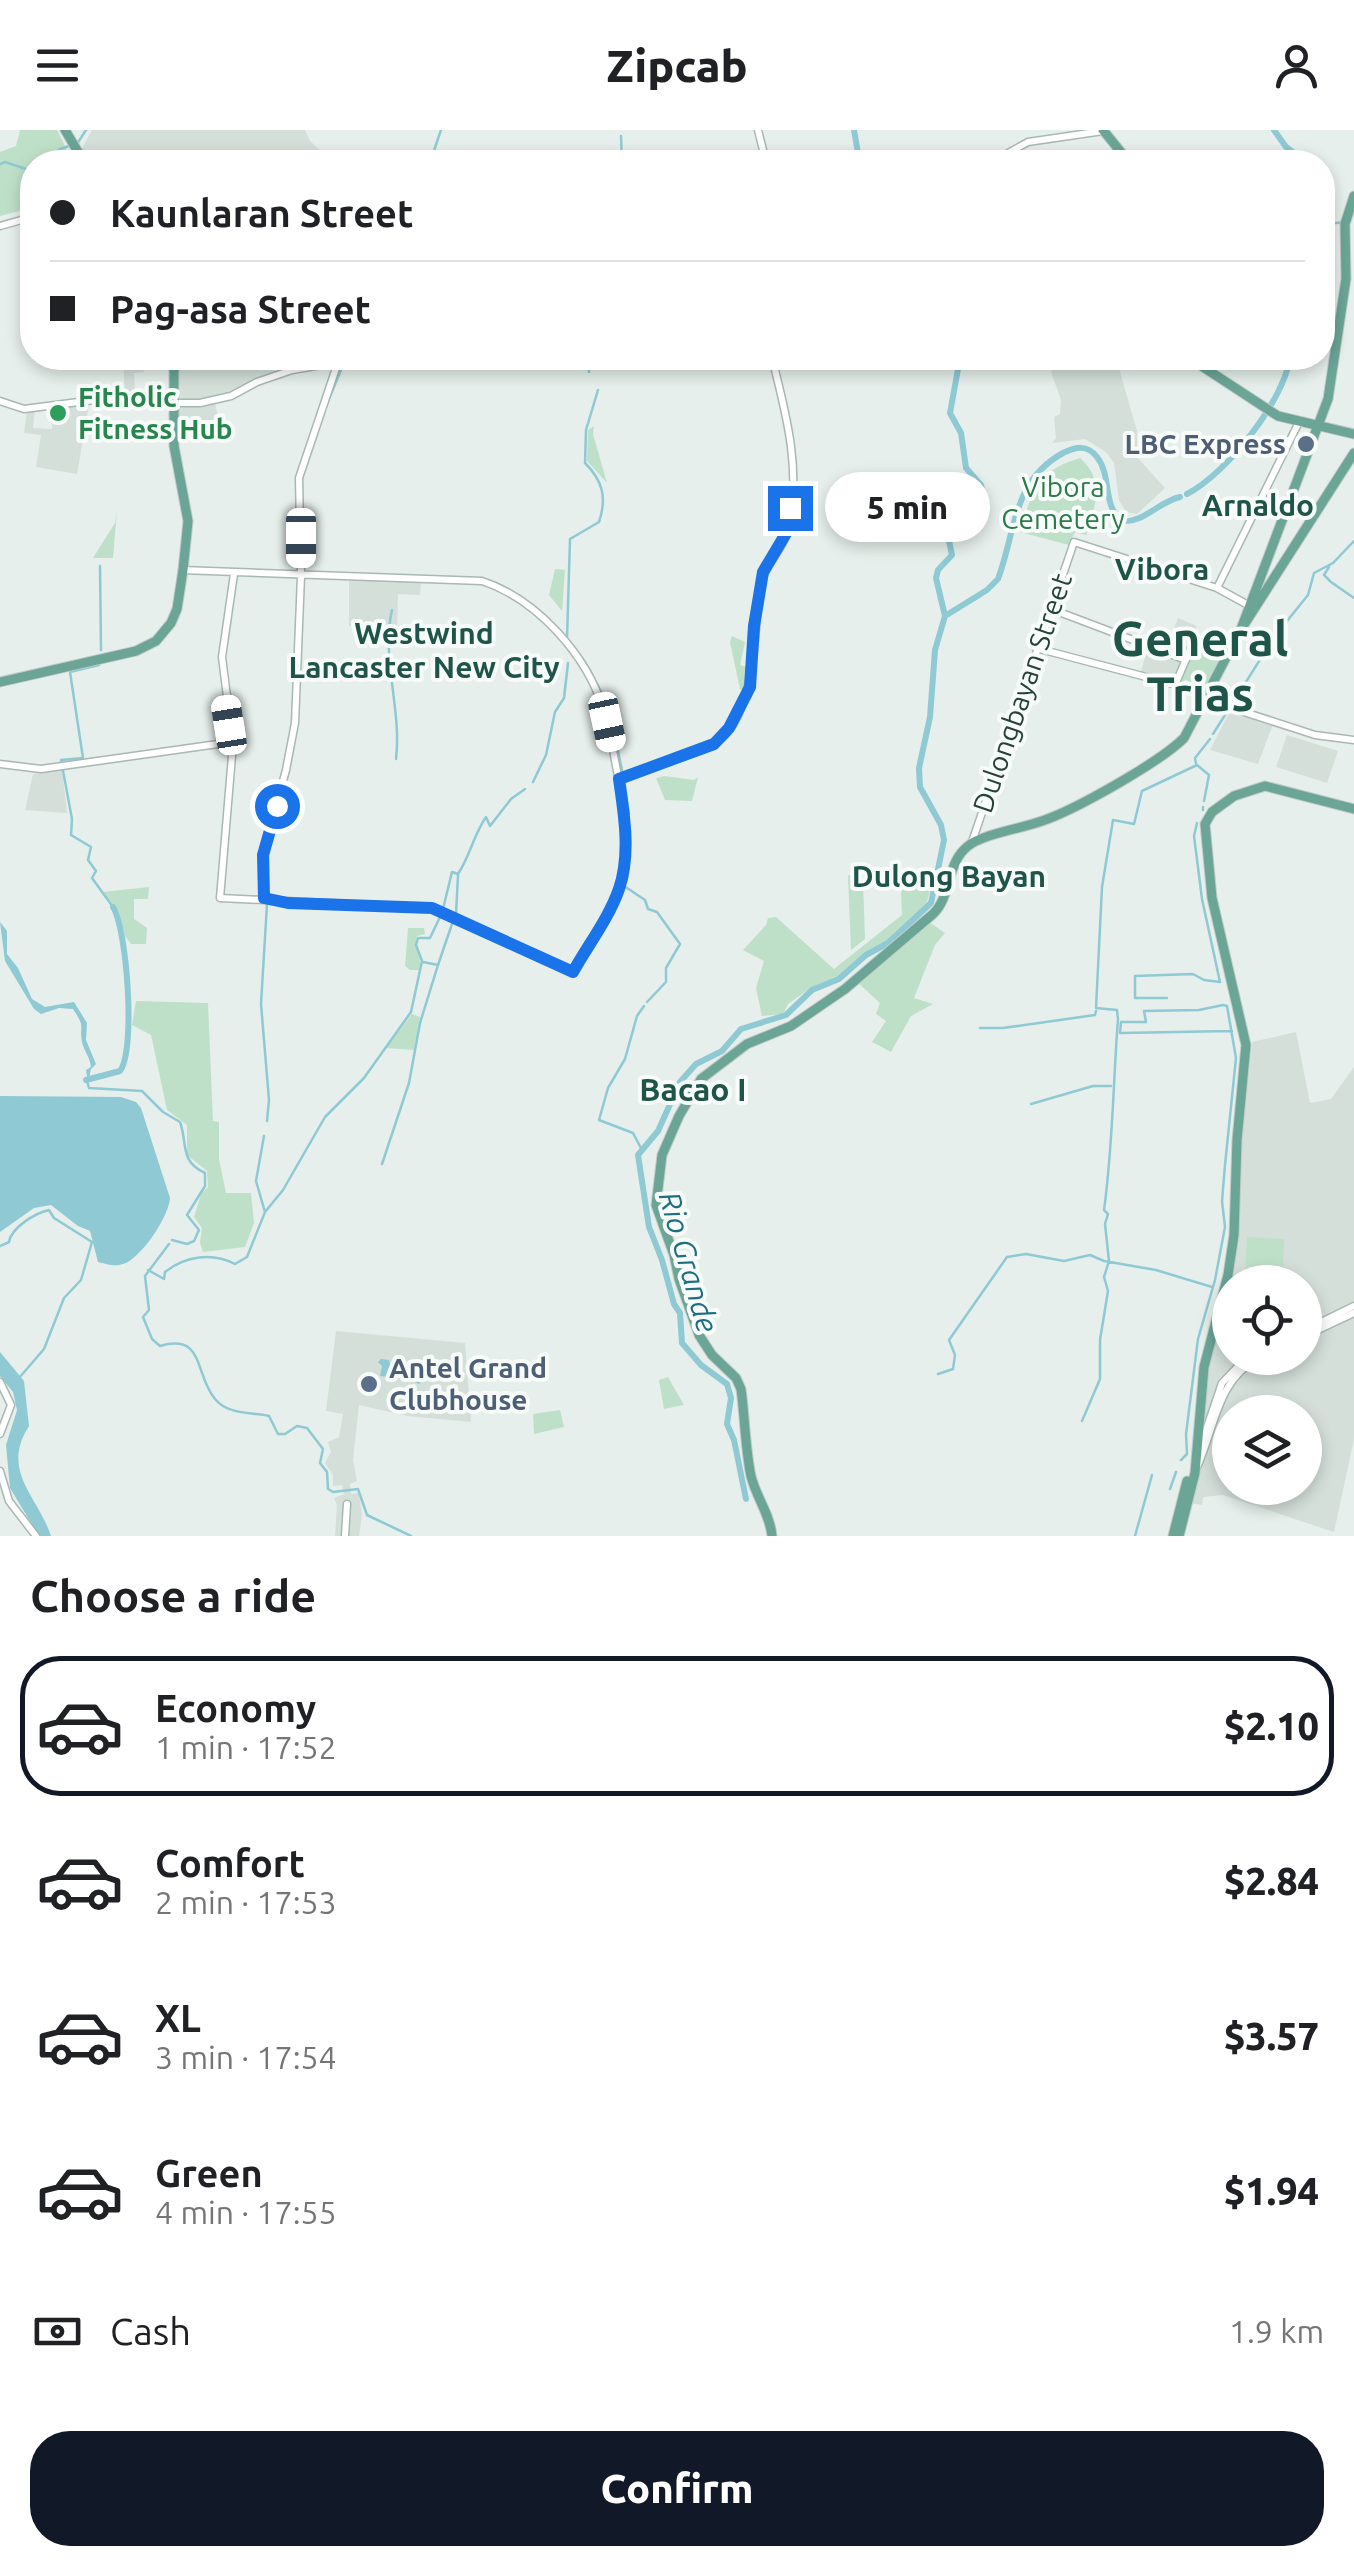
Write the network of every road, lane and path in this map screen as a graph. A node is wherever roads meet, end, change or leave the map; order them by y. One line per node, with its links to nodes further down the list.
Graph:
1 (1104, 130): 2 (street)
2 (1014, 150)
3 (1354, 196): 4 (main road)
4 (1335, 362)
5 (172, 370): 12 (main road)
6 (292, 370): 12 (street)
7 (335, 370): 19 (street)
8 (775, 370): 33 (street)
9 (1206, 370): 13 (main road)
10 (1333, 370): 14 (main road)
11 (0, 401): 12 (street)
12 (172, 403): 17 (main road)
13 (1299, 422): 14 (main road); 20 (street)
14 (1320, 426): 15 (main road); 21 (main road)
15 (1354, 434)
16 (1354, 453): 23 (main road)
17 (181, 570): 18 (street); 27 (main road)
18 (234, 574): 19 (street); 31 (street)
19 (301, 576): 33 (street); 37 (street)
20 (1217, 588): 21 (street); 22 (street, Dulongbayan Street)
21 (1248, 605): 23 (main road)
22 (1051, 609): 24 (street, Dulongbayan Street); 26 (street)
23 (1240, 632): 25 (main road)
24 (1036, 648): 28 (street); 36 (street, Dulongbayan Street)
25 (1226, 659): 26 (street); 29 (main road)
26 (1186, 660): 28 (street)
27 (0, 680)
28 (1176, 685): 29 (street)
29 (1207, 693): 30 (street); 36 (main road)
30 (1354, 740)
31 (232, 742): 32 (street); 37 (street)
32 (0, 764)
33 (619, 779): 37 (street)
34 (1337, 801): 35 (main road); 42 (main road); 49 (main road)
35 (1354, 809)
36 (971, 843): 54 (main road)
37 (266, 899)
38 (1354, 1310): 39 (street)
39 (1322, 1325)
40 (1235, 1375): 44 (street)
41 (0, 1382): 47 (street)
42 (1200, 1391): 43 (street); 48 (main road)
43 (1215, 1395)
44 (1220, 1395)
45 (1212, 1414): 48 (street)
46 (1212, 1429): 49 (street)
47 (0, 1434)
48 (1197, 1454): 49 (main road)
49 (1193, 1470): 55 (main road)
50 (0, 1471): 52 (street)
51 (347, 1504): 53 (street)
52 (36, 1536)
53 (345, 1536)
54 (772, 1536)
55 (1176, 1536)

